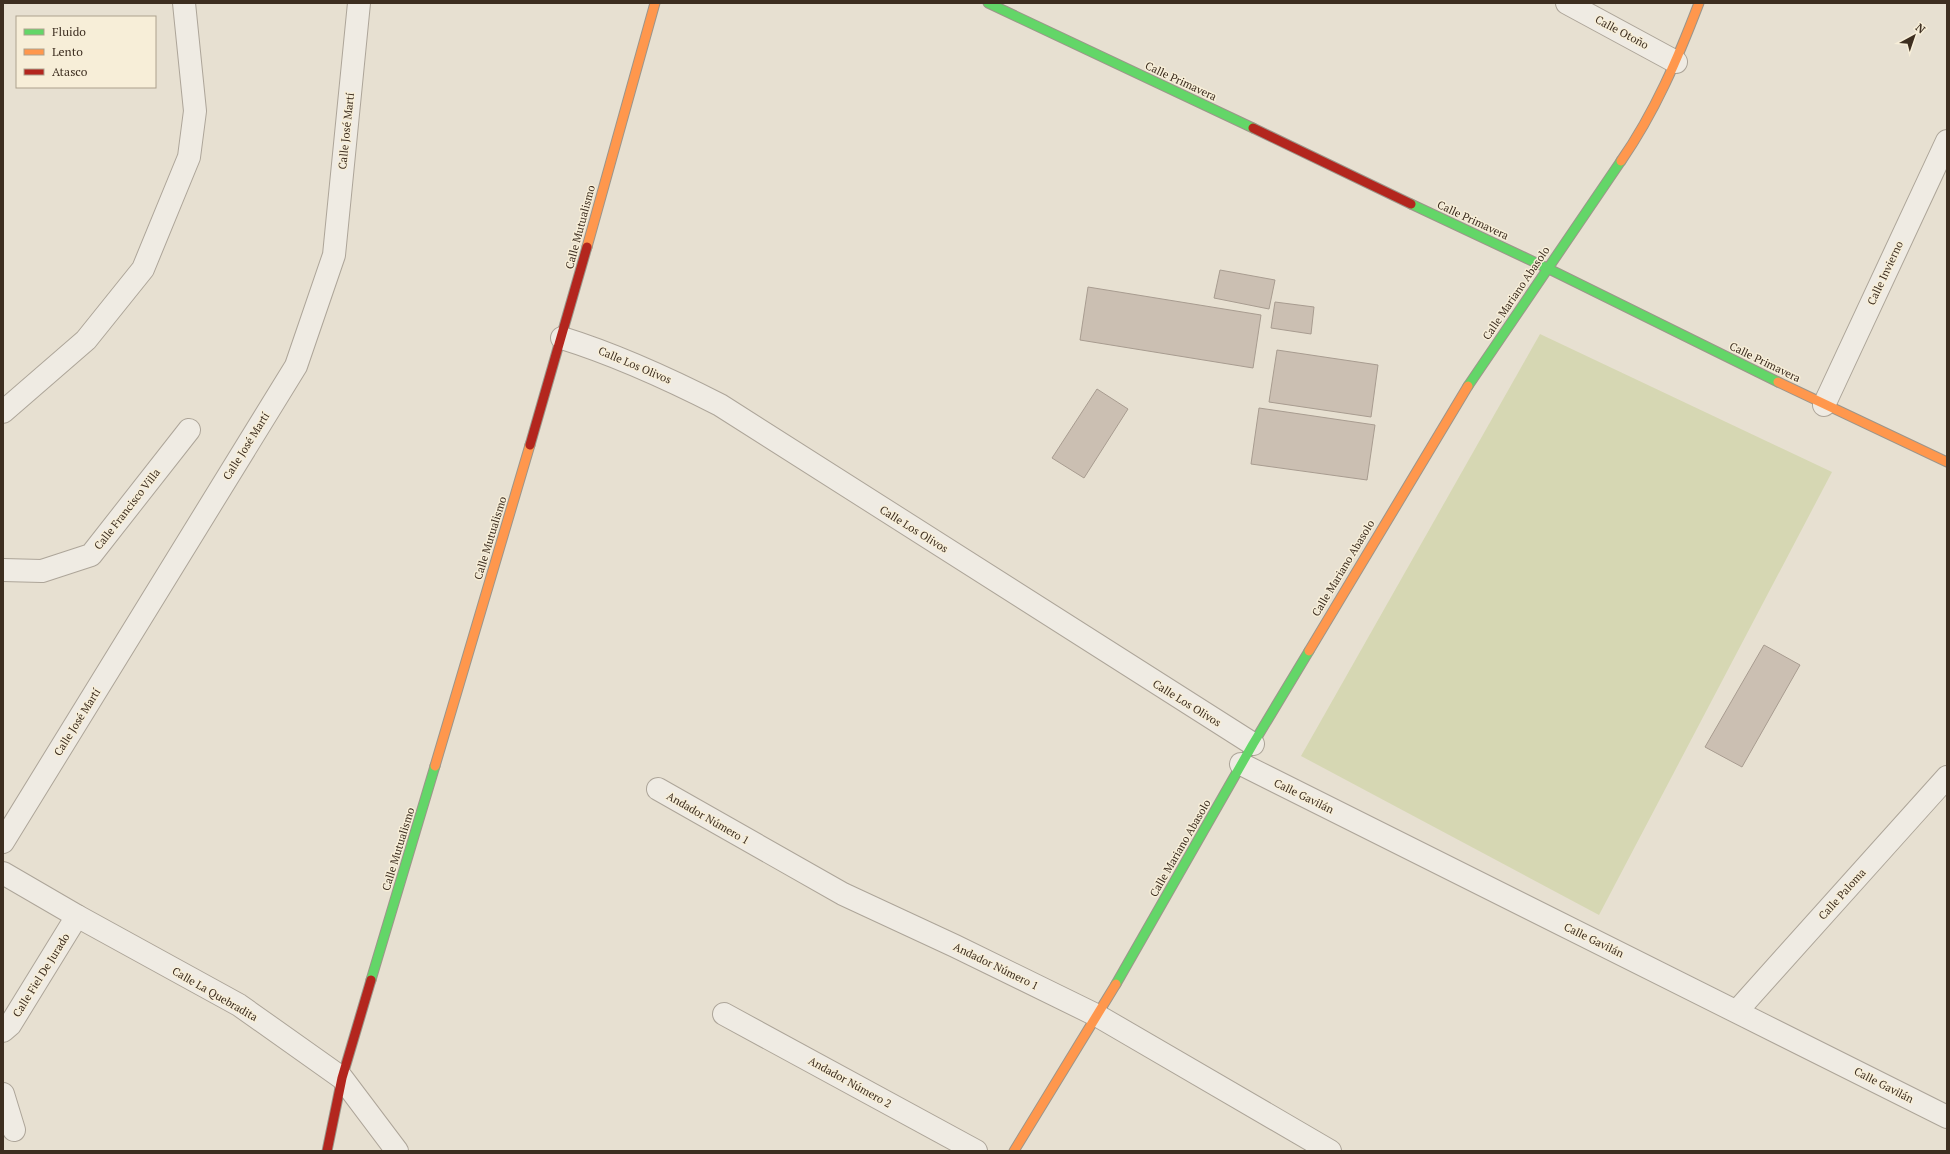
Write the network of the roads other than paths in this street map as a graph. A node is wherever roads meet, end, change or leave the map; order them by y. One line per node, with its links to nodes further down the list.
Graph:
1 (184, 3): 12 (street)
2 (359, 3): 20 (street, Calle José Martí)
3 (655, 3): 10 (street, Calle Mutualismo)
4 (988, 3): 9 (street, Calle Primavera)
5 (1567, 3): 7 (street, Calle Otoño)
6 (1699, 3): 7 (street, Calle Mariano Abasolo)
7 (1676, 62): 9 (street, Calle Mariano Abasolo)
8 (1945, 148): 11 (street, Calle Invierno)
9 (1547, 268): 11 (street, Calle Primavera); 16 (street, Calle Mariano Abasolo)
10 (562, 338): 16 (street, Calle Los Olivos); 27 (street, Calle Mutualismo)
11 (1824, 405): 14 (street, Calle Primavera)
12 (3, 412)
13 (189, 430): 15 (street, Calle Francisco Villa)
14 (1947, 462)
15 (3, 570)
16 (1252, 744): 17 (street, Calle Mariano Abasolo)
17 (1241, 764): 23 (street, Calle Gavilán); 25 (street, Calle Mariano Abasolo)
18 (1947, 777): 23 (street, Calle Paloma)
19 (658, 789): 25 (street, Andador Número 1)
20 (3, 842)
21 (3, 873): 22 (street, Calle La Quebradita)
22 (77, 916): 26 (street, Calle Fiel De Jurado); 27 (street, Calle La Quebradita)
23 (1737, 1011): 29 (street, Calle Gavilán)
24 (724, 1014): 33 (street, Andador Número 2)
25 (1098, 1016): 34 (street, Calle Mariano Abasolo); 35 (street, Andador Número 1)
26 (3, 1031)
27 (342, 1078): 31 (street, Calle Mutualismo); 32 (street, Calle La Quebradita)
28 (3, 1094): 30 (street)
29 (1947, 1117)
30 (14, 1130)
31 (327, 1151)
32 (396, 1151)
33 (976, 1151)
34 (1014, 1151)
35 (1330, 1151)

